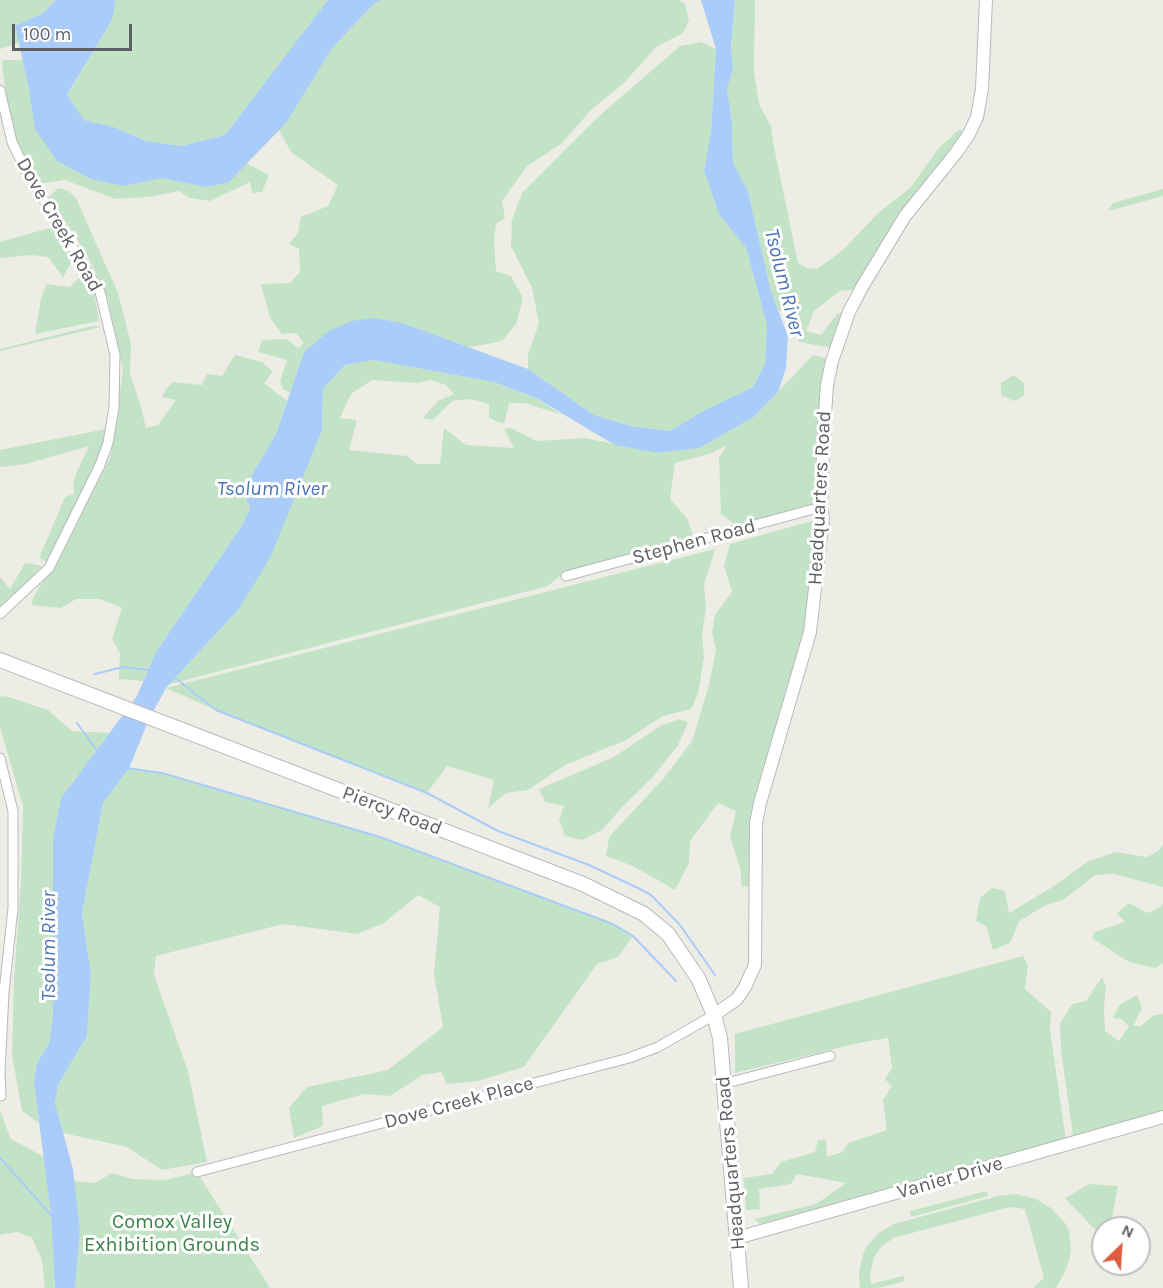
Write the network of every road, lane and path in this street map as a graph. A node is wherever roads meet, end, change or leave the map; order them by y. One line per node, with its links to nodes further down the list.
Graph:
1 (986, 0): 3 (street, Headquarters Road)
2 (0, 90): 5 (street, Dove Creek Road)
3 (821, 507): 4 (street, Stephen Road); 8 (street, Headquarters Road)
4 (566, 576)
5 (0, 614)
6 (0, 660): 8 (main road, Piercy Road)
7 (0, 758): 12 (street)
8 (714, 1015): 9 (main road, Piercy Road); 14 (street, Dove Creek Place)
9 (720, 1038): 11 (main road, Headquarters Road)
10 (830, 1056): 11 (street)
11 (723, 1084): 15 (main road, Headquarters Road)
12 (2, 1096)
13 (1163, 1117): 15 (street, Vanier Drive)
14 (197, 1172)
15 (737, 1238): 16 (main road, Headquarters Road)
16 (741, 1288)

